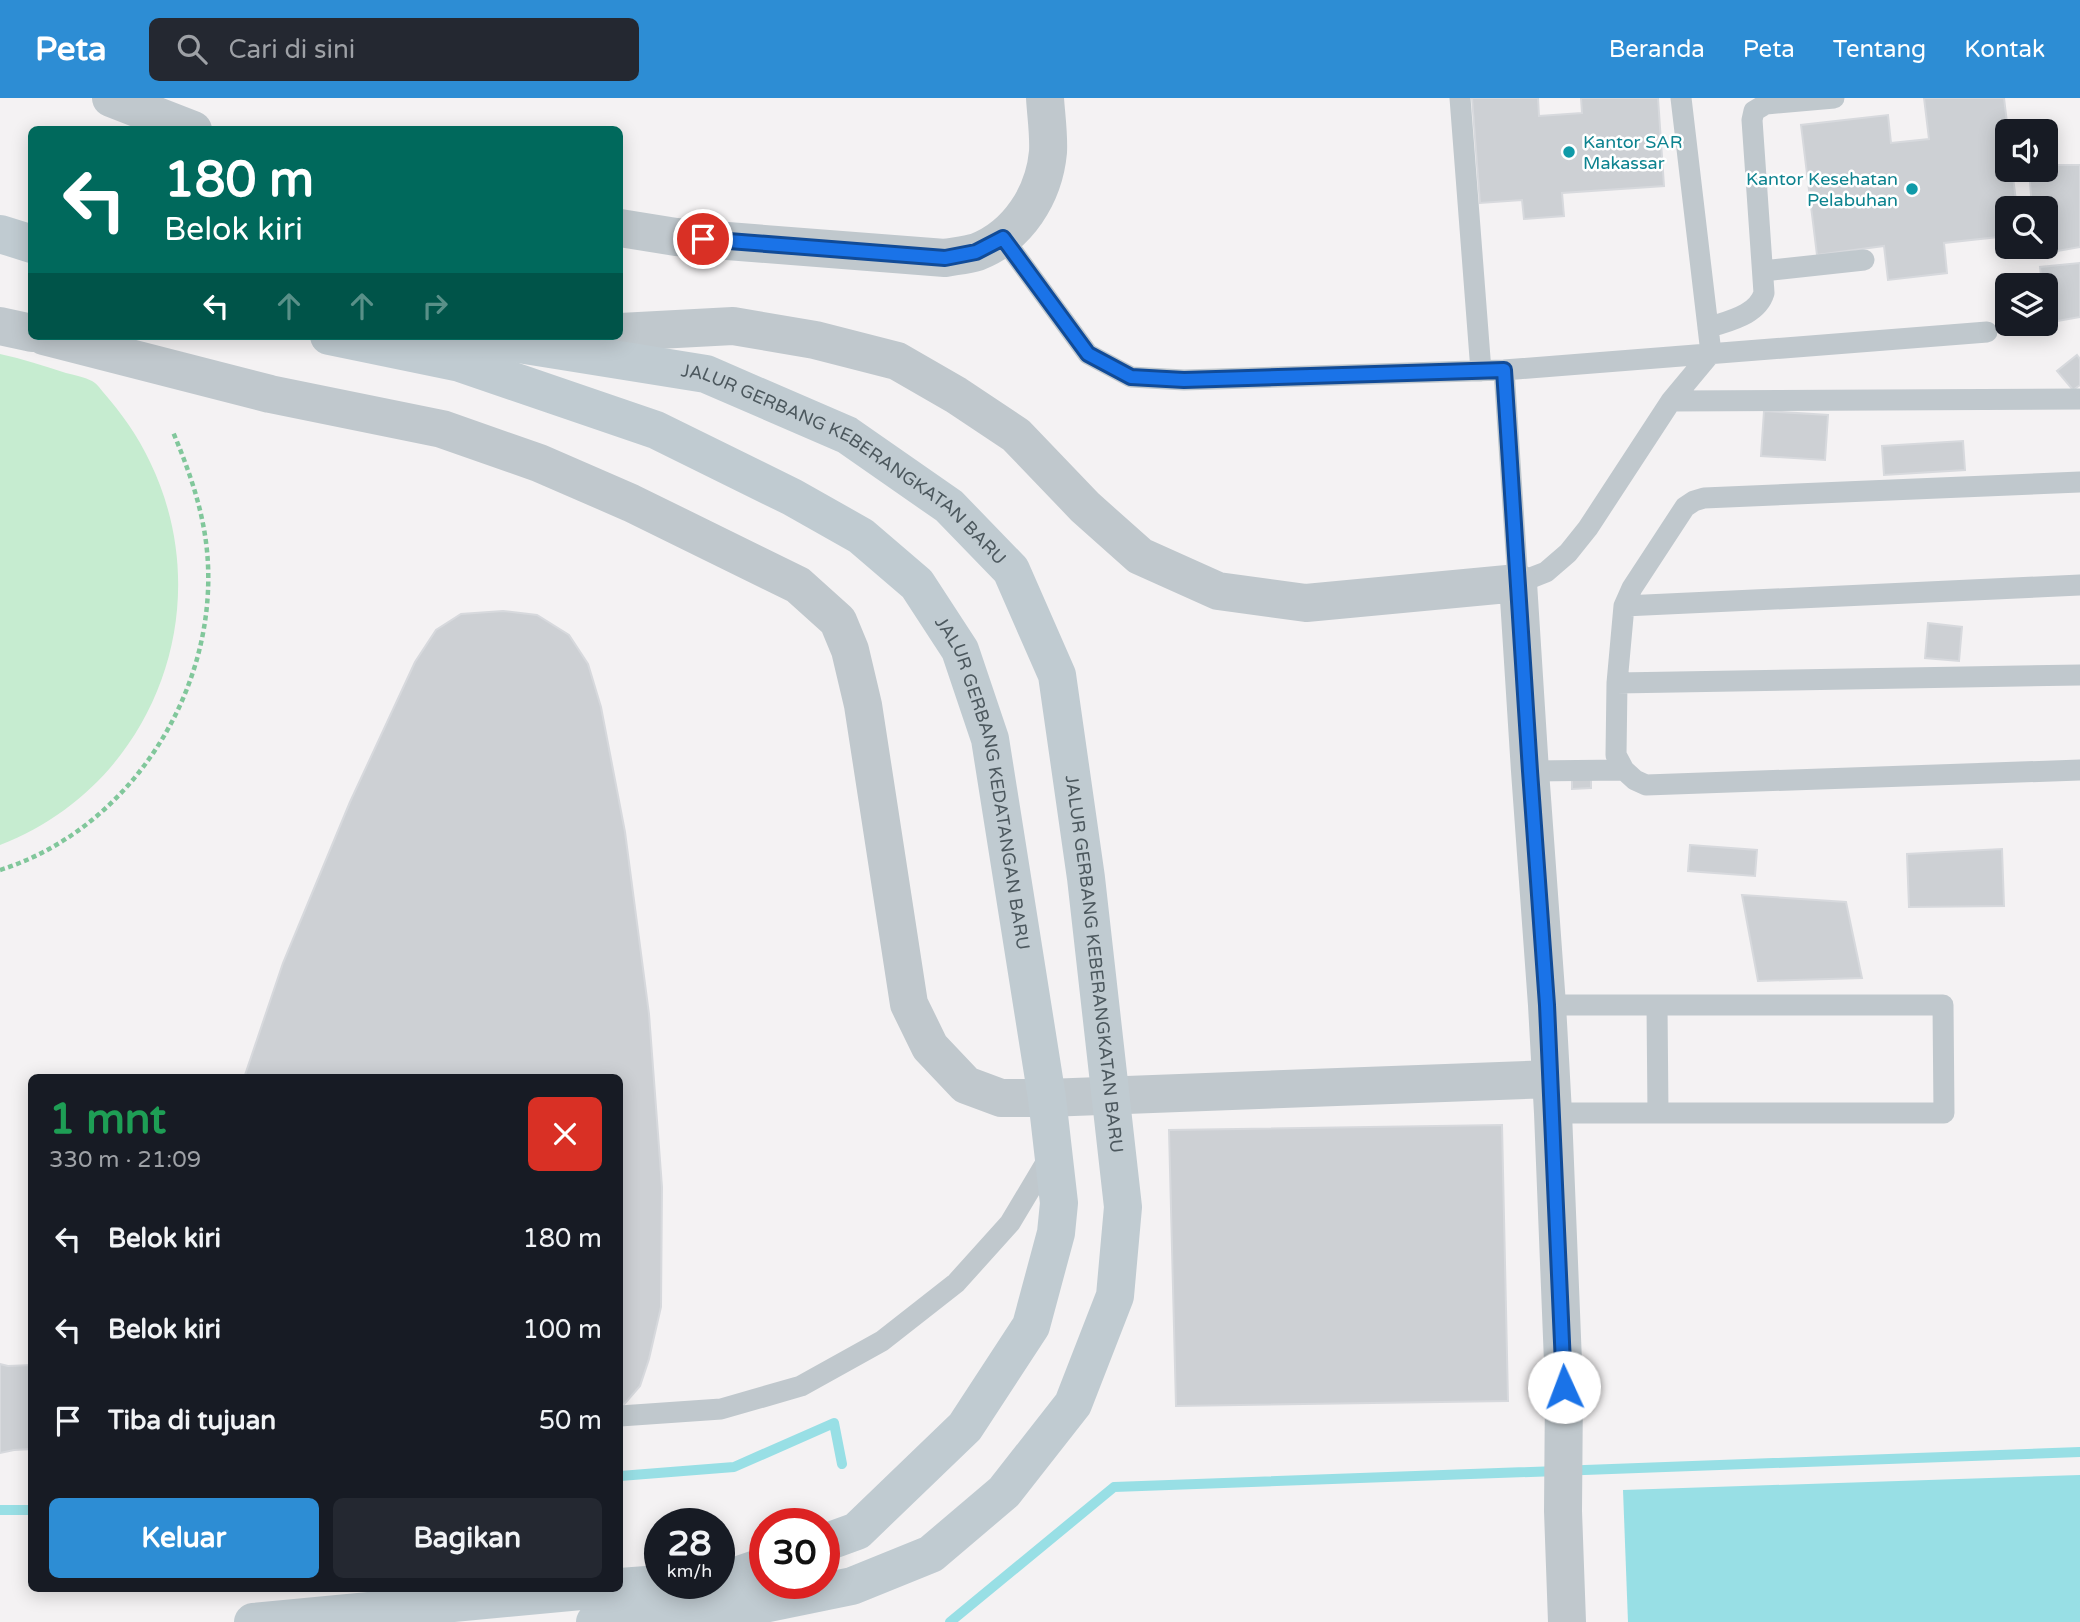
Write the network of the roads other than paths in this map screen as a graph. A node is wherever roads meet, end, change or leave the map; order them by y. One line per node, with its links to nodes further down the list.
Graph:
1 (111, 98): 6 (street)
2 (1045, 98): 9 (street)
3 (1460, 98): 23 (lane)
4 (1681, 98): 14 (lane)
5 (1834, 98): 12 (lane)
6 (183, 126)
7 (623, 228): 9 (street)
8 (0, 234): 10 (street)
9 (1003, 238): 23 (lane)
10 (28, 243)
11 (1864, 260): 12 (lane)
12 (1763, 271): 14 (lane)
13 (0, 326): 16 (street)
14 (1708, 328): 21 (lane)
15 (623, 331): 27 (street)
16 (28, 332)
17 (1987, 332): 21 (lane)
18 (60, 340): 38 (street)
19 (348, 340): 38 (street, JALUR GERBANG KEDATANGAN BARU)
20 (494, 340): 47 (street, JALUR GERBANG KEBERANGKATAN BARU)
21 (1711, 353): 22 (lane); 25 (lane)
22 (1504, 370): 23 (lane); 27 (lane)
23 (1481, 371)
24 (2080, 399): 25 (lane)
25 (1671, 401): 27 (lane)
26 (2080, 482): 29 (lane)
27 (1518, 583): 34 (street)
28 (2080, 585): 29 (lane)
29 (1625, 606): 31 (lane)
30 (2080, 675): 31 (lane)
31 (1617, 683): 32 (lane)
32 (1624, 770): 33 (lane); 34 (lane)
33 (2080, 770)
34 (1530, 771): 35 (street)
35 (1547, 1005): 36 (lane); 37 (street)
36 (1657, 1005): 39 (lane); 39 (lane)
37 (1552, 1096): 38 (street); 39 (lane); 48 (street)
38 (1047, 1098): 40 (street, JALUR GERBANG KEDATANGAN BARU)
39 (1658, 1113)
40 (1053, 1151): 41 (lane); 42 (street, JALUR GERBANG KEDATANGAN BARU)
41 (623, 1416)
42 (840, 1537)
43 (644, 1585): 44 (street)
44 (623, 1587)
45 (570, 1592): 46 (street)
46 (253, 1622)
47 (595, 1622)
48 (1567, 1622)

